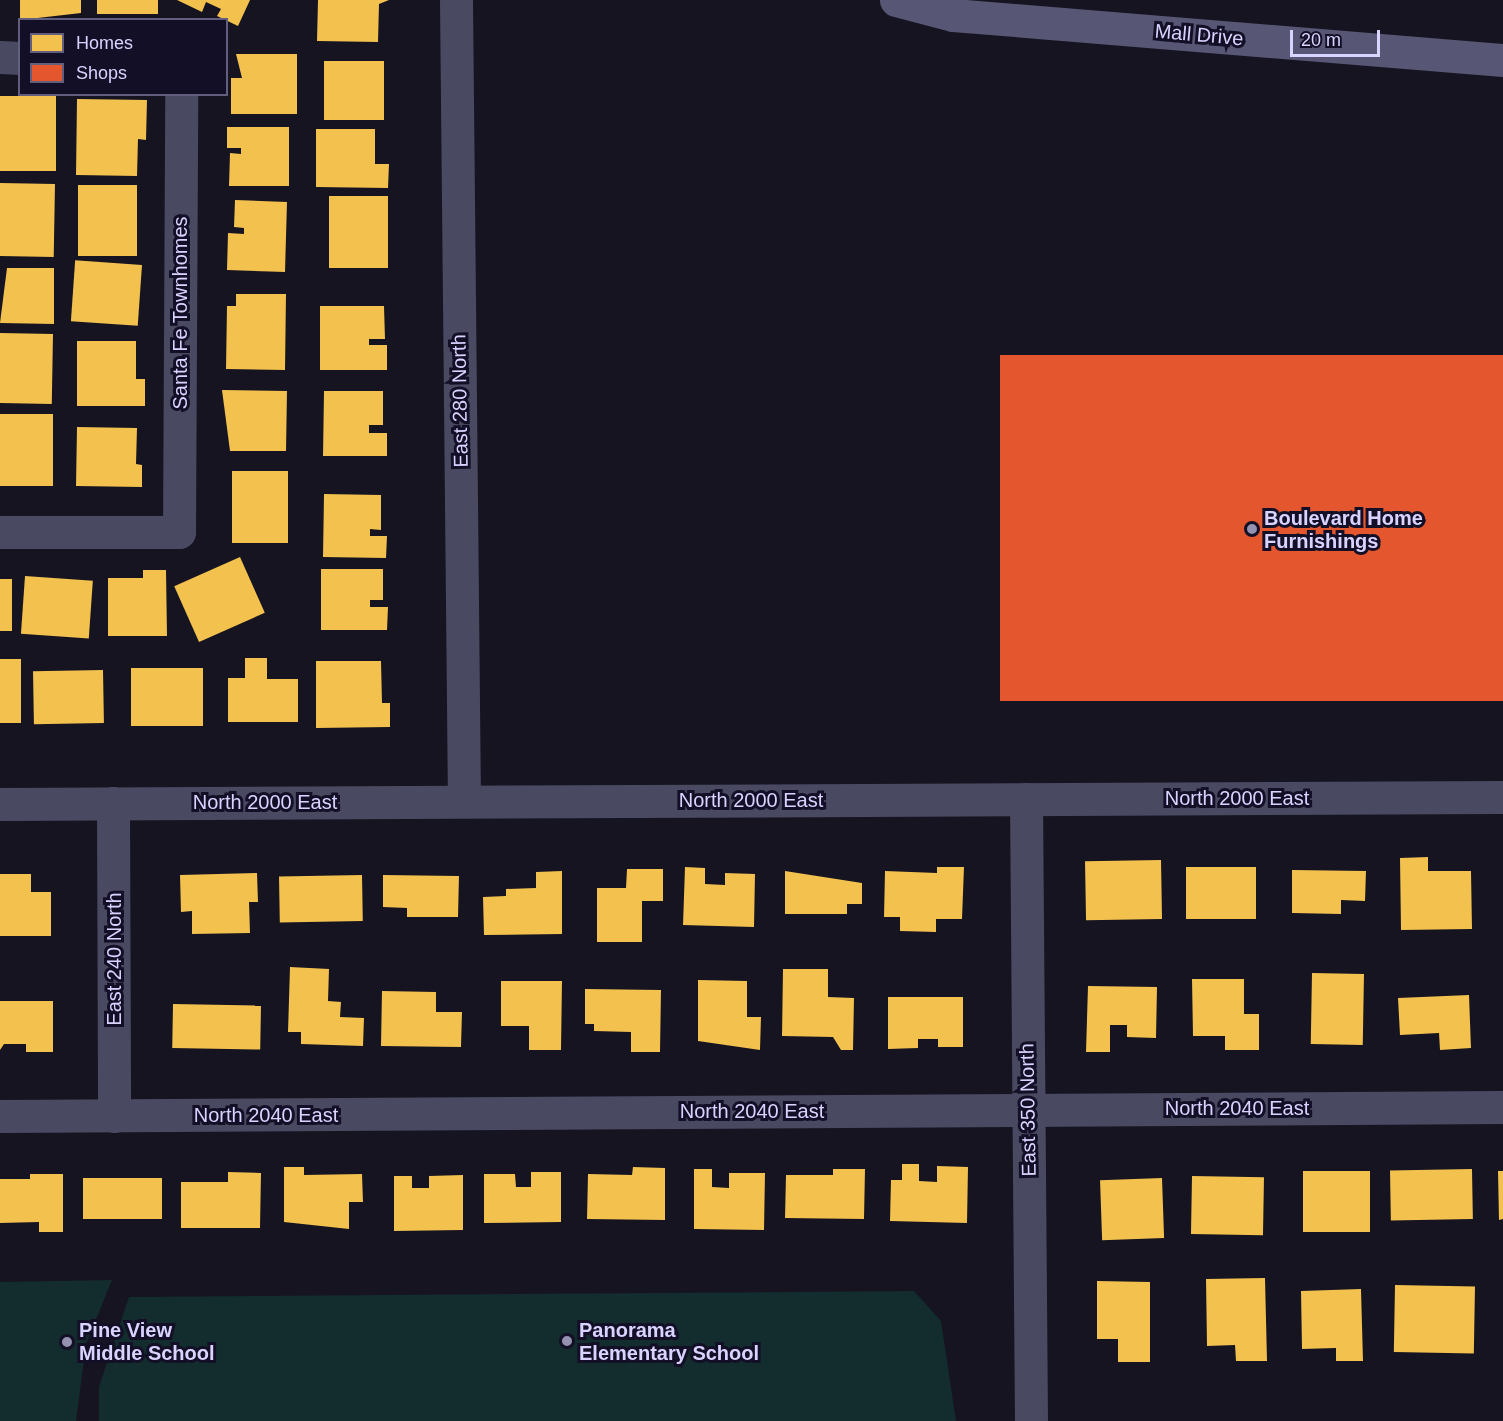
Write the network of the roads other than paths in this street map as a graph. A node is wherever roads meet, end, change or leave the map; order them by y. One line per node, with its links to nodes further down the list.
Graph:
1 (456, 0): 10 (street, East 280 North)
2 (896, 0): 5 (main road, Mall Drive)
3 (0, 57): 4 (street)
4 (18, 58)
5 (1503, 60)
6 (181, 96): 7 (street, Santa Fe Townhomes)
7 (0, 532)
8 (1503, 796): 9 (street, North 2000 East)
9 (1026, 799): 10 (street, North 2000 East); 14 (street, East 350 North)
10 (464, 801): 11 (street, North 2000 East)
11 (113, 803): 12 (street, North 2000 East); 16 (street, East 240 North)
12 (0, 804)
13 (1503, 1107): 14 (street, North 2040 East)
14 (1028, 1110): 16 (street, North 2040 East); 17 (street, East 350 North)
15 (0, 1116): 16 (street, North 2040 East)
16 (114, 1116)
17 (1031, 1421)

